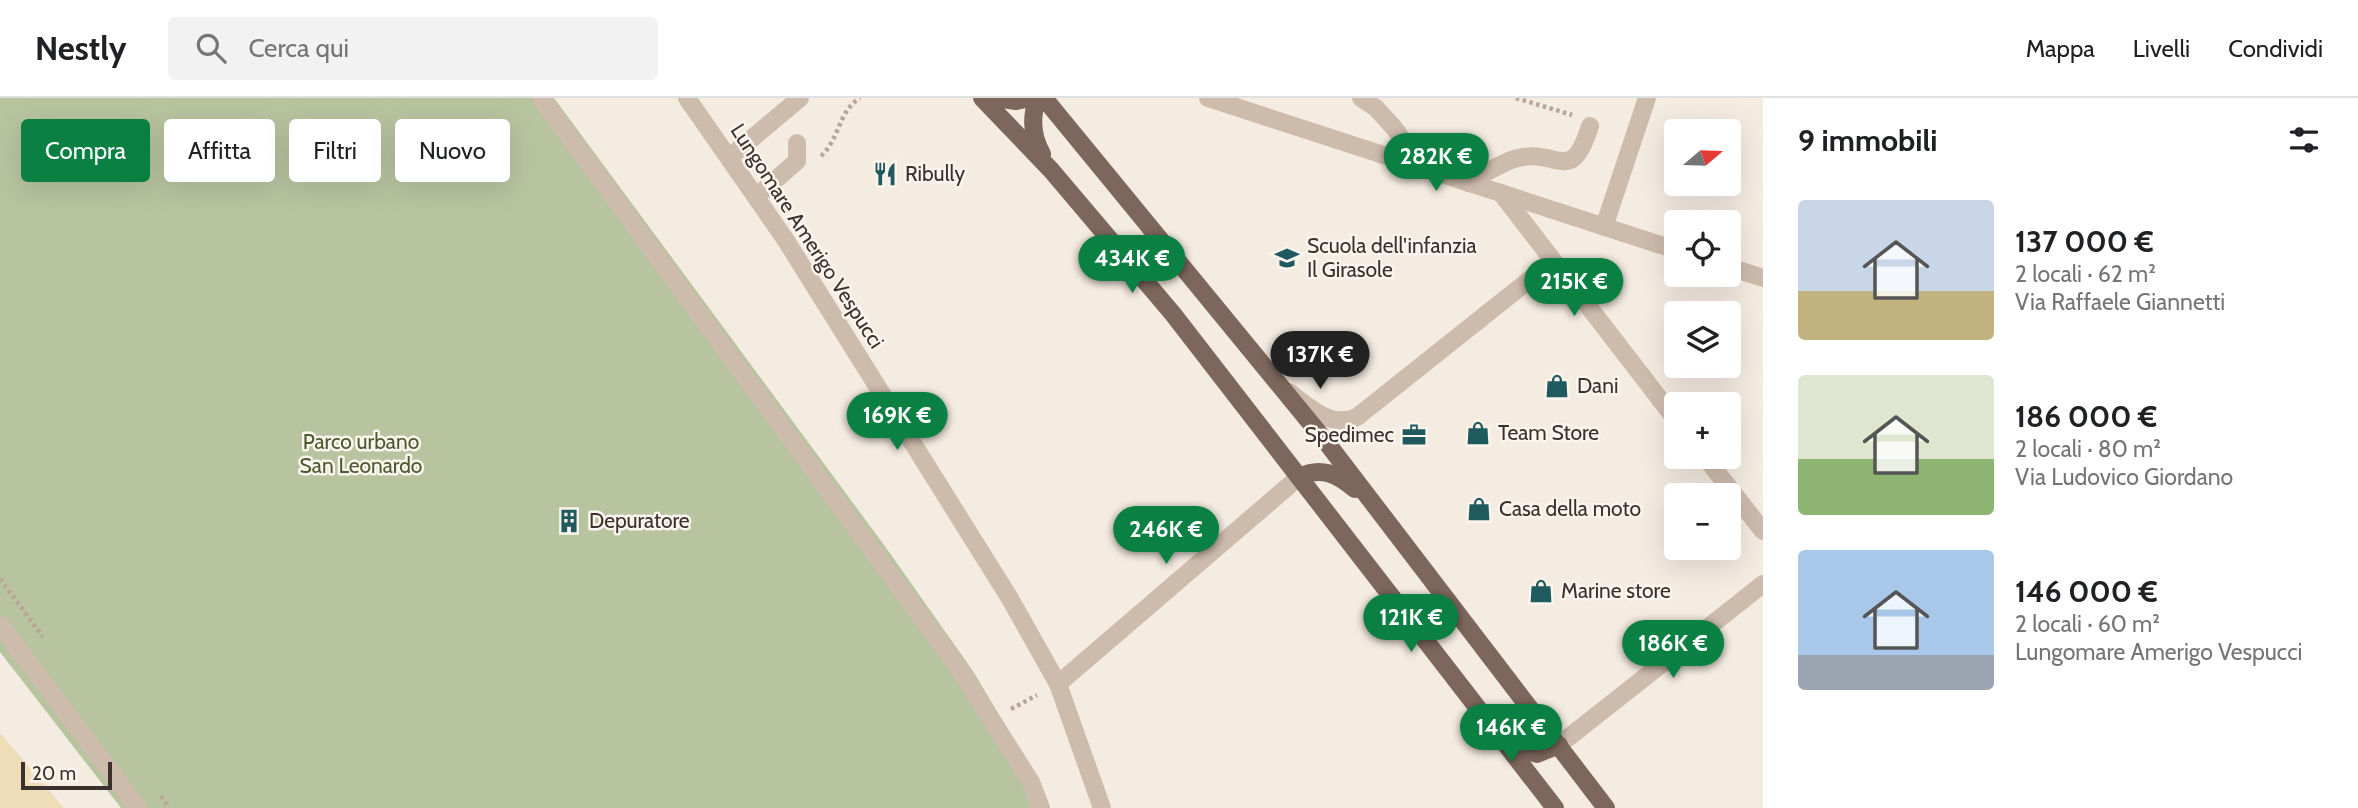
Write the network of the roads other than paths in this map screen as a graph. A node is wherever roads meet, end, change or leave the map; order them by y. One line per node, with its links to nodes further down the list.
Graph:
1 (541, 98): 37 (street)
2 (687, 98): 14 (street, Lungomare Amerigo Vespucci)
3 (800, 98): 14 (street)
4 (982, 98): 16 (main road)
5 (998, 98): 6 (main road)
6 (1031, 98)
7 (1038, 98): 16 (main road)
8 (1044, 98): 25 (main road)
9 (1208, 98): 15 (street)
10 (1361, 98): 15 (street)
11 (1647, 98): 20 (street)
12 (1586, 121): 17 (street)
13 (797, 143): 19 (street)
14 (730, 157): 19 (street, Lungomare Amerigo Vespucci)
15 (1422, 168): 17 (street)
16 (1051, 170): 28 (main road)
17 (1468, 183): 18 (street)
18 (1501, 193): 20 (street); 22 (street)
19 (757, 196): 33 (street, Lungomare Amerigo Vespucci)
20 (1604, 227): 21 (street)
21 (1664, 246)
22 (1553, 261): 25 (street); 26 (street)
23 (1741, 271): 24 (street)
24 (1763, 278)
25 (1281, 387): 29 (main road)
26 (1664, 404)
27 (1714, 469): 30 (street)
28 (1298, 477): 29 (main road); 33 (street); 34 (main road)
29 (1376, 507): 35 (main road)
30 (1763, 531)
31 (1763, 584): 35 (street)
32 (0, 625): 36 (street)
33 (1058, 684): 38 (street, Lungomare Amerigo Vespucci)
34 (1476, 707): 35 (main road); 39 (main road)
35 (1559, 745): 40 (main road)
36 (138, 808)
37 (1041, 808)
38 (1102, 808)
39 (1555, 808)
40 (1606, 808)

